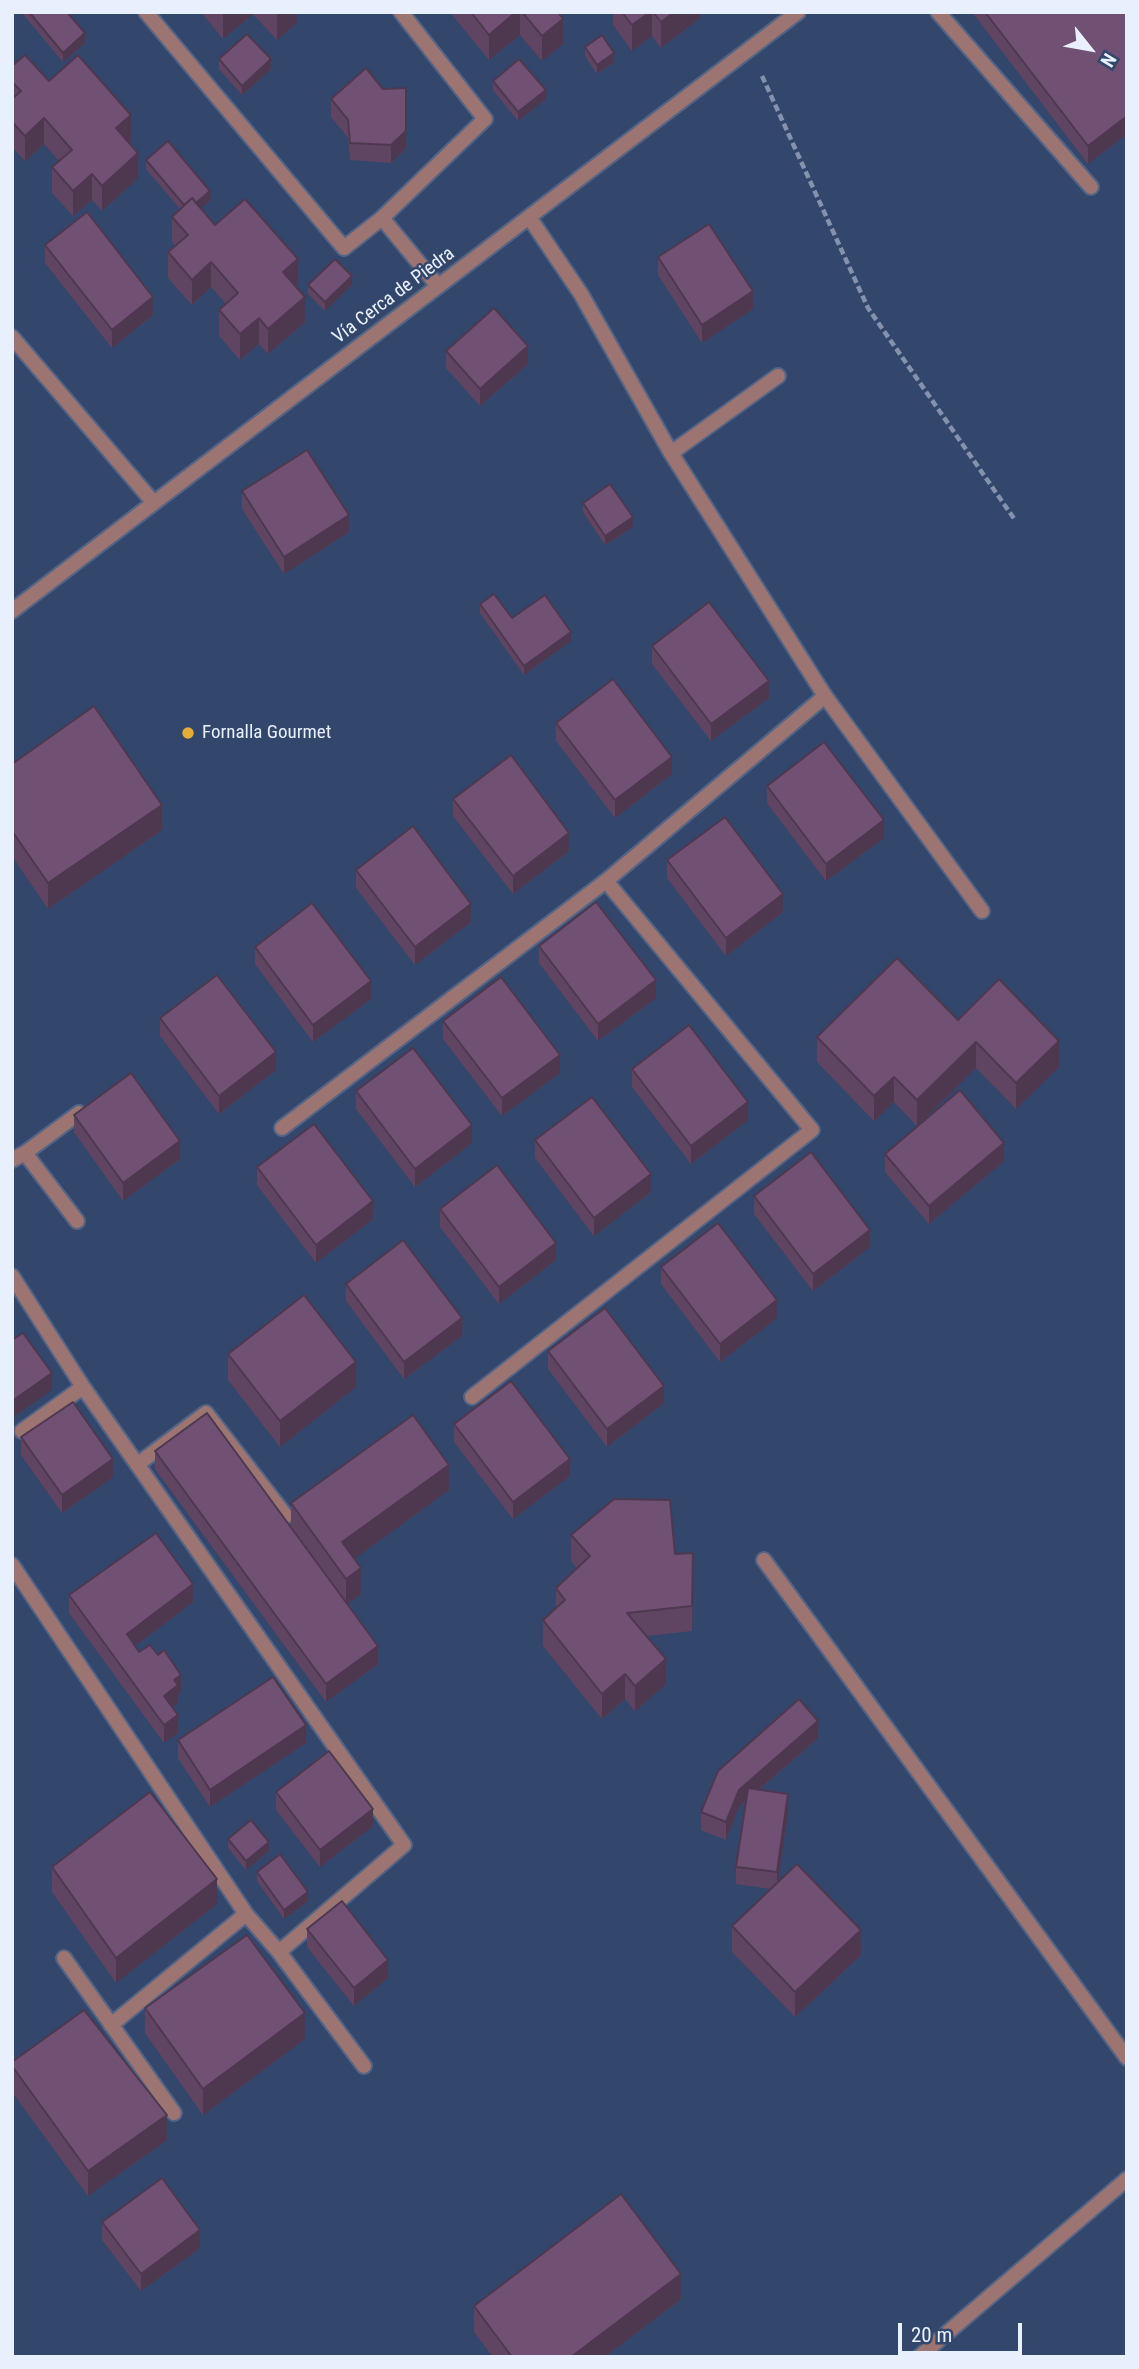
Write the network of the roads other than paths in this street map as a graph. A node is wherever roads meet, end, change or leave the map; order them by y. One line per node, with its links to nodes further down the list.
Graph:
1 (146, 12): 7 (street)
2 (401, 12): 7 (street)
3 (798, 12): 6 (street, Vía Cerca de Piedra)
4 (938, 12): 5 (street)
5 (1091, 187)
6 (529, 217): 8 (street, Vía Cerca de Piedra); 11 (street)
7 (382, 218): 8 (street)
8 (438, 286): 12 (street, Vía Cerca de Piedra)
9 (12, 337): 12 (street)
10 (778, 376): 11 (street)
11 (671, 453): 14 (street)
12 (154, 503): 13 (street, Vía Cerca de Piedra)
13 (12, 611)
14 (825, 696): 15 (street); 16 (street)
15 (606, 881): 18 (street); 23 (street)
16 (982, 911)
17 (79, 1113): 19 (street)
18 (282, 1128)
19 (19, 1157): 20 (street)
20 (77, 1221)
21 (12, 1276): 22 (street)
22 (83, 1387): 24 (street); 25 (street)
23 (472, 1397)
24 (22, 1432)
25 (138, 1464): 26 (street); 30 (street)
26 (286, 1516)
27 (764, 1560): 33 (street)
28 (12, 1565): 29 (street)
29 (246, 1914): 30 (street); 32 (street)
30 (279, 1952): 34 (street)
31 (64, 1958): 32 (street)
32 (111, 2025): 35 (street)
33 (1127, 2058)
34 (364, 2066)
35 (174, 2113)
36 (1127, 2179): 37 (street)
37 (919, 2357)

